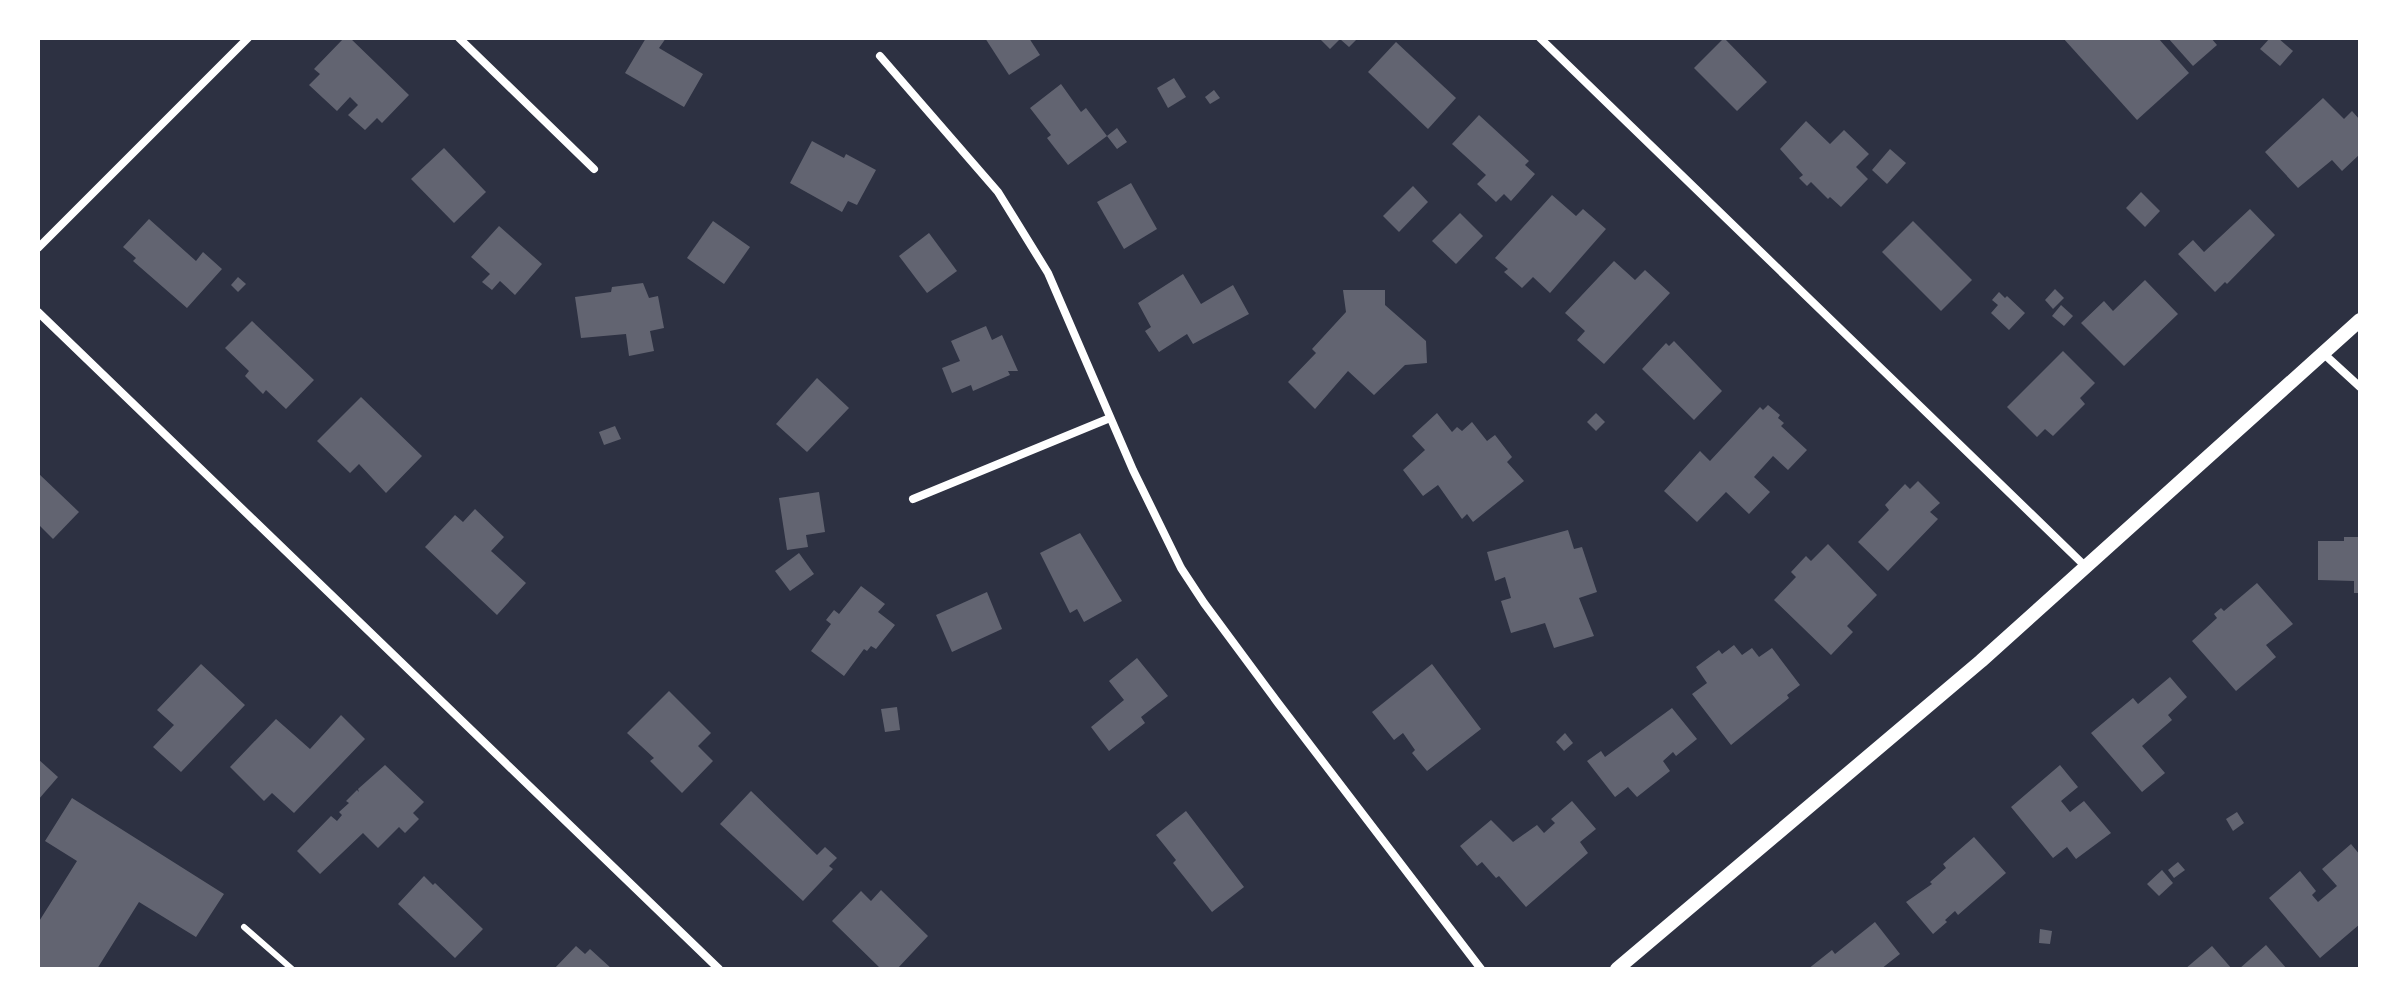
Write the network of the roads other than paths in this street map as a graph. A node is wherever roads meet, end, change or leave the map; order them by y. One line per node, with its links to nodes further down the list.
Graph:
1 (248, 38): 6 (street)
2 (459, 38): 5 (street)
3 (1540, 38): 13 (street)
4 (880, 56): 11 (street)
5 (594, 169)
6 (38, 248)
7 (38, 312): 16 (street)
8 (2360, 320): 9 (street)
9 (2324, 354): 10 (street); 13 (street)
10 (2360, 387)
11 (1110, 418): 12 (street); 17 (street)
12 (913, 499)
13 (2085, 566): 18 (street)
14 (244, 927): 15 (lane)
15 (292, 969)
16 (719, 969)
17 (1481, 969)
18 (1617, 969)

